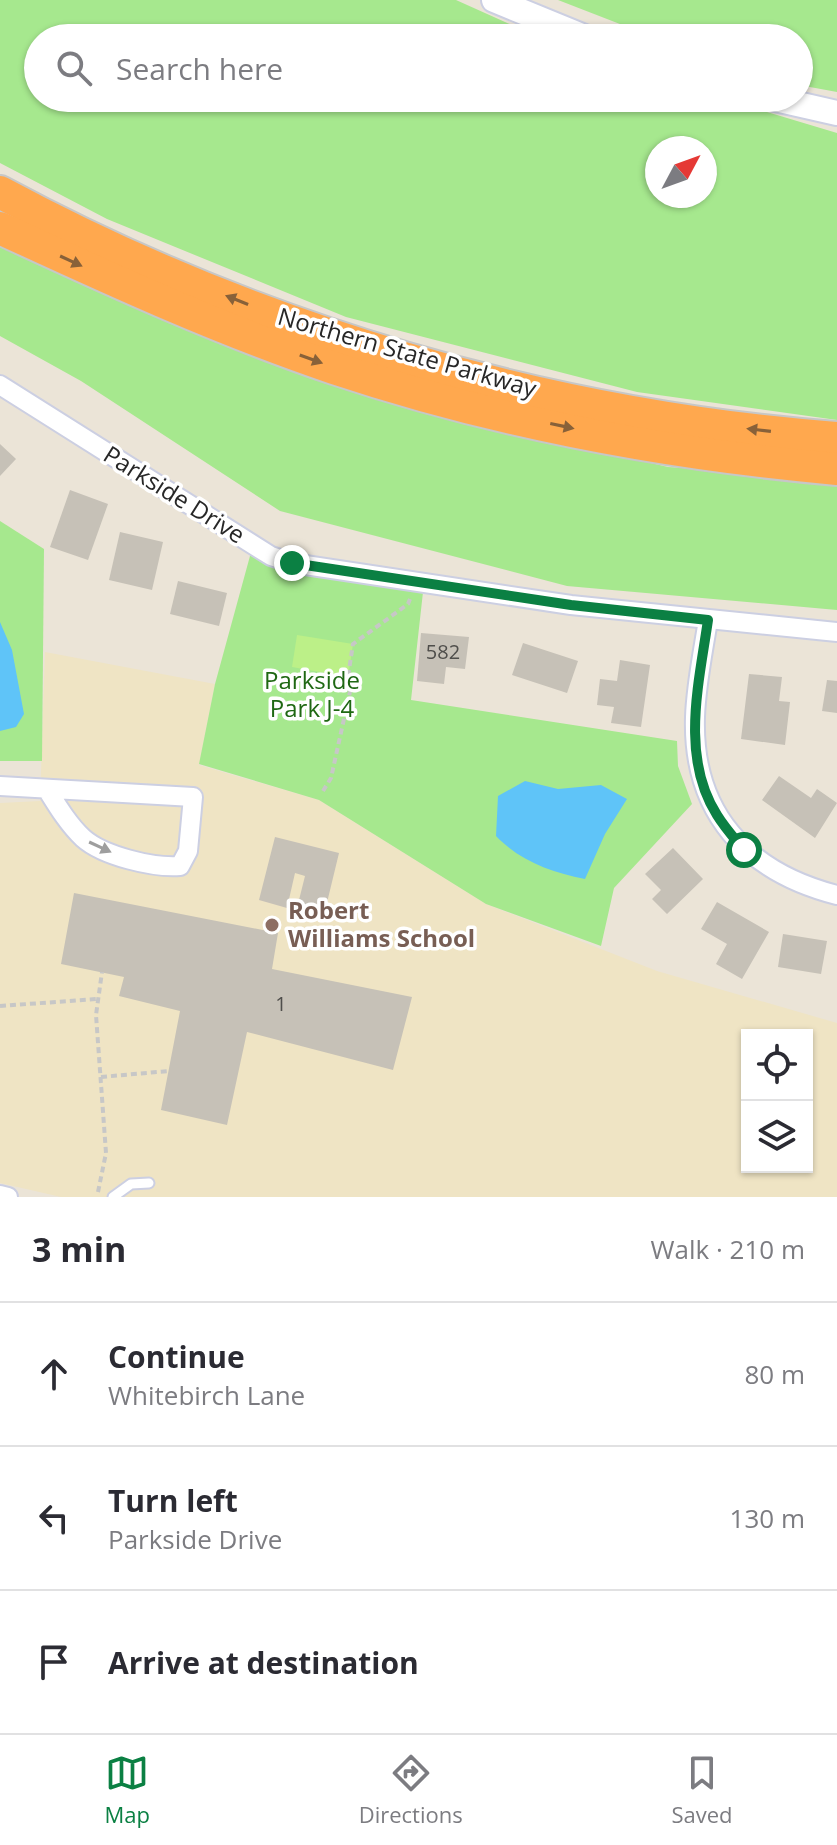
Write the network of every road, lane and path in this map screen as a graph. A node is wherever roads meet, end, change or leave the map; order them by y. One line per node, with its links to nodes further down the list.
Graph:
1 (494, 0): 2 (main road)
2 (553, 24)
3 (813, 108): 4 (main road)
4 (837, 113)
5 (0, 192): 8 (highway, Northern State Parkway, one-way to 5)
6 (0, 228): 9 (highway, Northern State Parkway, one-way to 9)
7 (0, 385): 10 (street, Parkside Drive)
8 (837, 438)
9 (837, 469)
10 (415, 582): 11 (street, Parkside Drive); 15 (path)
11 (708, 620): 12 (street, Parkside Drive); 16 (street)
12 (837, 632)
13 (3, 786): 14 (street)
14 (48, 791): 14 (street, one-way to 14)
15 (323, 791)
16 (837, 895)
17 (102, 972): 18 (path)
18 (98, 999): 19 (path); 21 (path)
19 (0, 1006)
20 (169, 1071): 21 (path)
21 (101, 1077): 24 (path)
22 (149, 1183): 26 (lane)
23 (0, 1195): 25 (street)
24 (98, 1196)
25 (8, 1197)
26 (113, 1197)

